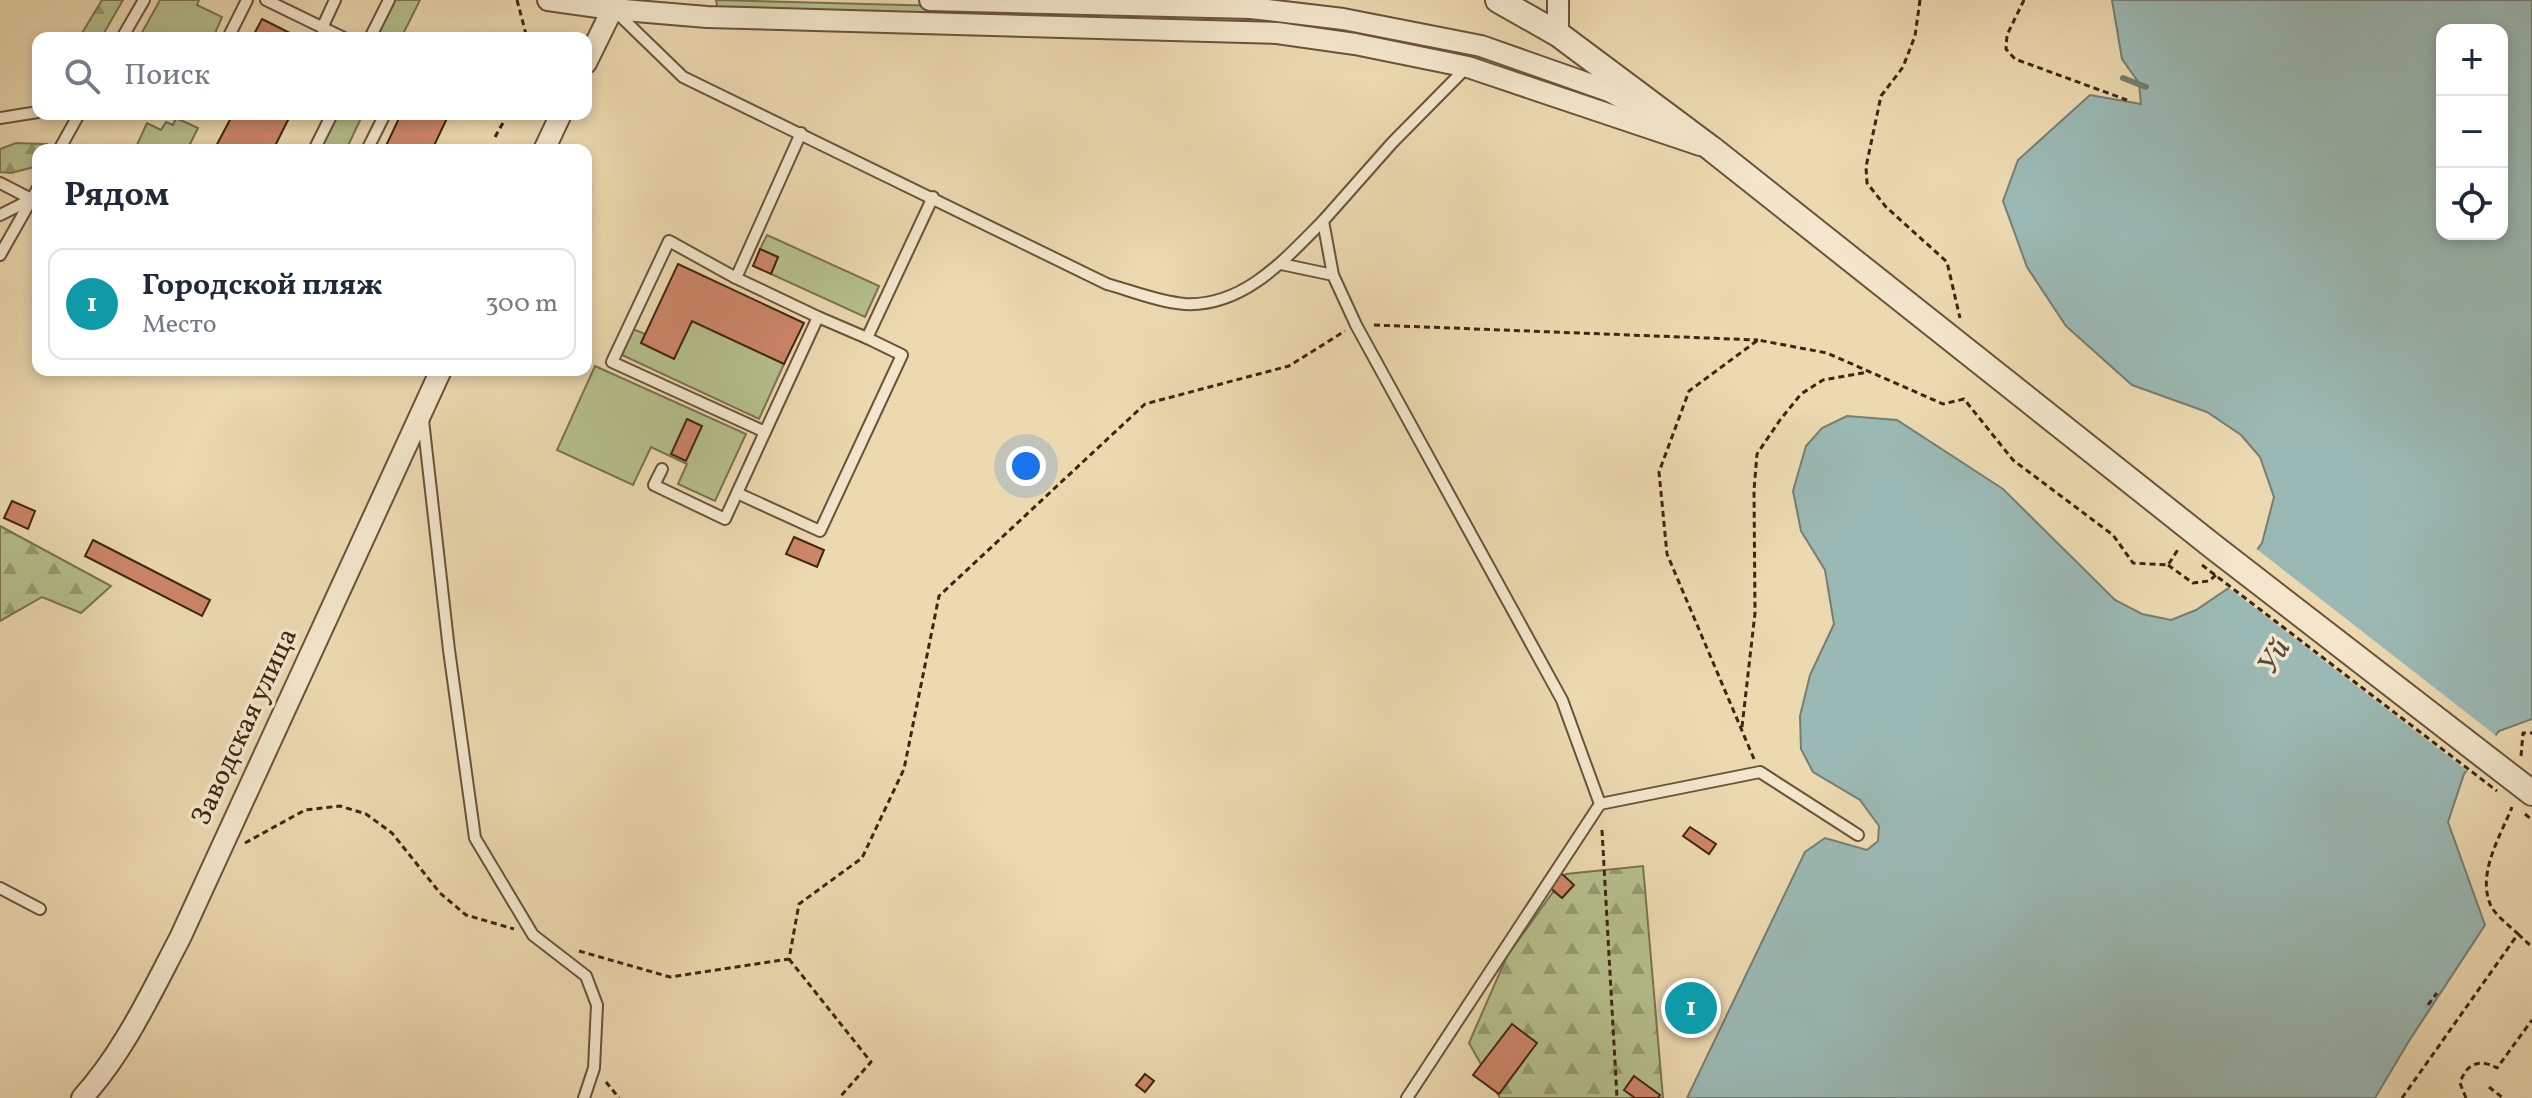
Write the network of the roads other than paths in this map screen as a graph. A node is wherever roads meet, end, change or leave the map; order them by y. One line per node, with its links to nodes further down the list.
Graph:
1 (144, 0): 13 (lane)
2 (247, 0): 14 (lane)
3 (266, 0): 12 (lane)
4 (335, 0): 12 (lane)
5 (389, 0): 16 (lane)
6 (548, 0): 11 (street)
7 (675, 0): 11 (street)
8 (930, 0): 31 (street)
9 (1498, 0): 17 (street)
10 (1558, 0): 17 (street)
11 (615, 5): 18 (street); 19 (street); 26 (lane)
12 (322, 28): 15 (lane)
13 (125, 32)
14 (231, 32)
15 (331, 32)
16 (373, 32)
17 (1558, 34): 31 (street)
18 (592, 51)
19 (1468, 67): 31 (street); 38 (lane)
20 (32, 113): 21 (lane)
21 (0, 118)
22 (76, 120): 27 (lane)
23 (329, 120): 28 (lane)
24 (382, 120): 29 (lane)
25 (558, 120): 30 (street)
26 (801, 133): 33 (lane); 42 (lane)
27 (62, 144)
28 (317, 144)
29 (370, 144)
30 (547, 144)
31 (1712, 149): 50 (street)
32 (0, 183): 34 (lane)
33 (933, 197): 40 (lane); 44 (lane)
34 (32, 199)
35 (32, 201): 37 (lane)
36 (32, 205): 39 (lane)
37 (0, 215)
38 (1323, 221): 40 (lane); 41 (lane)
39 (0, 255)
40 (1281, 264): 41 (lane)
41 (1333, 275): 51 (lane)
42 (736, 278): 43 (lane); 47 (lane)
43 (818, 317): 44 (lane); 47 (lane)
44 (867, 338): 49 (lane)
45 (435, 376): 46 (street, Заводская улица)
46 (422, 414): 55 (street, Заводская улица); 56 (lane)
47 (765, 432): 49 (lane)
48 (662, 469): 49 (lane)
49 (737, 493)
50 (2523, 799)
51 (1600, 804): 52 (lane); 57 (lane)
52 (1858, 835)
53 (0, 888): 54 (lane)
54 (40, 909)
55 (82, 1098)
56 (584, 1098)
57 (1407, 1098)

